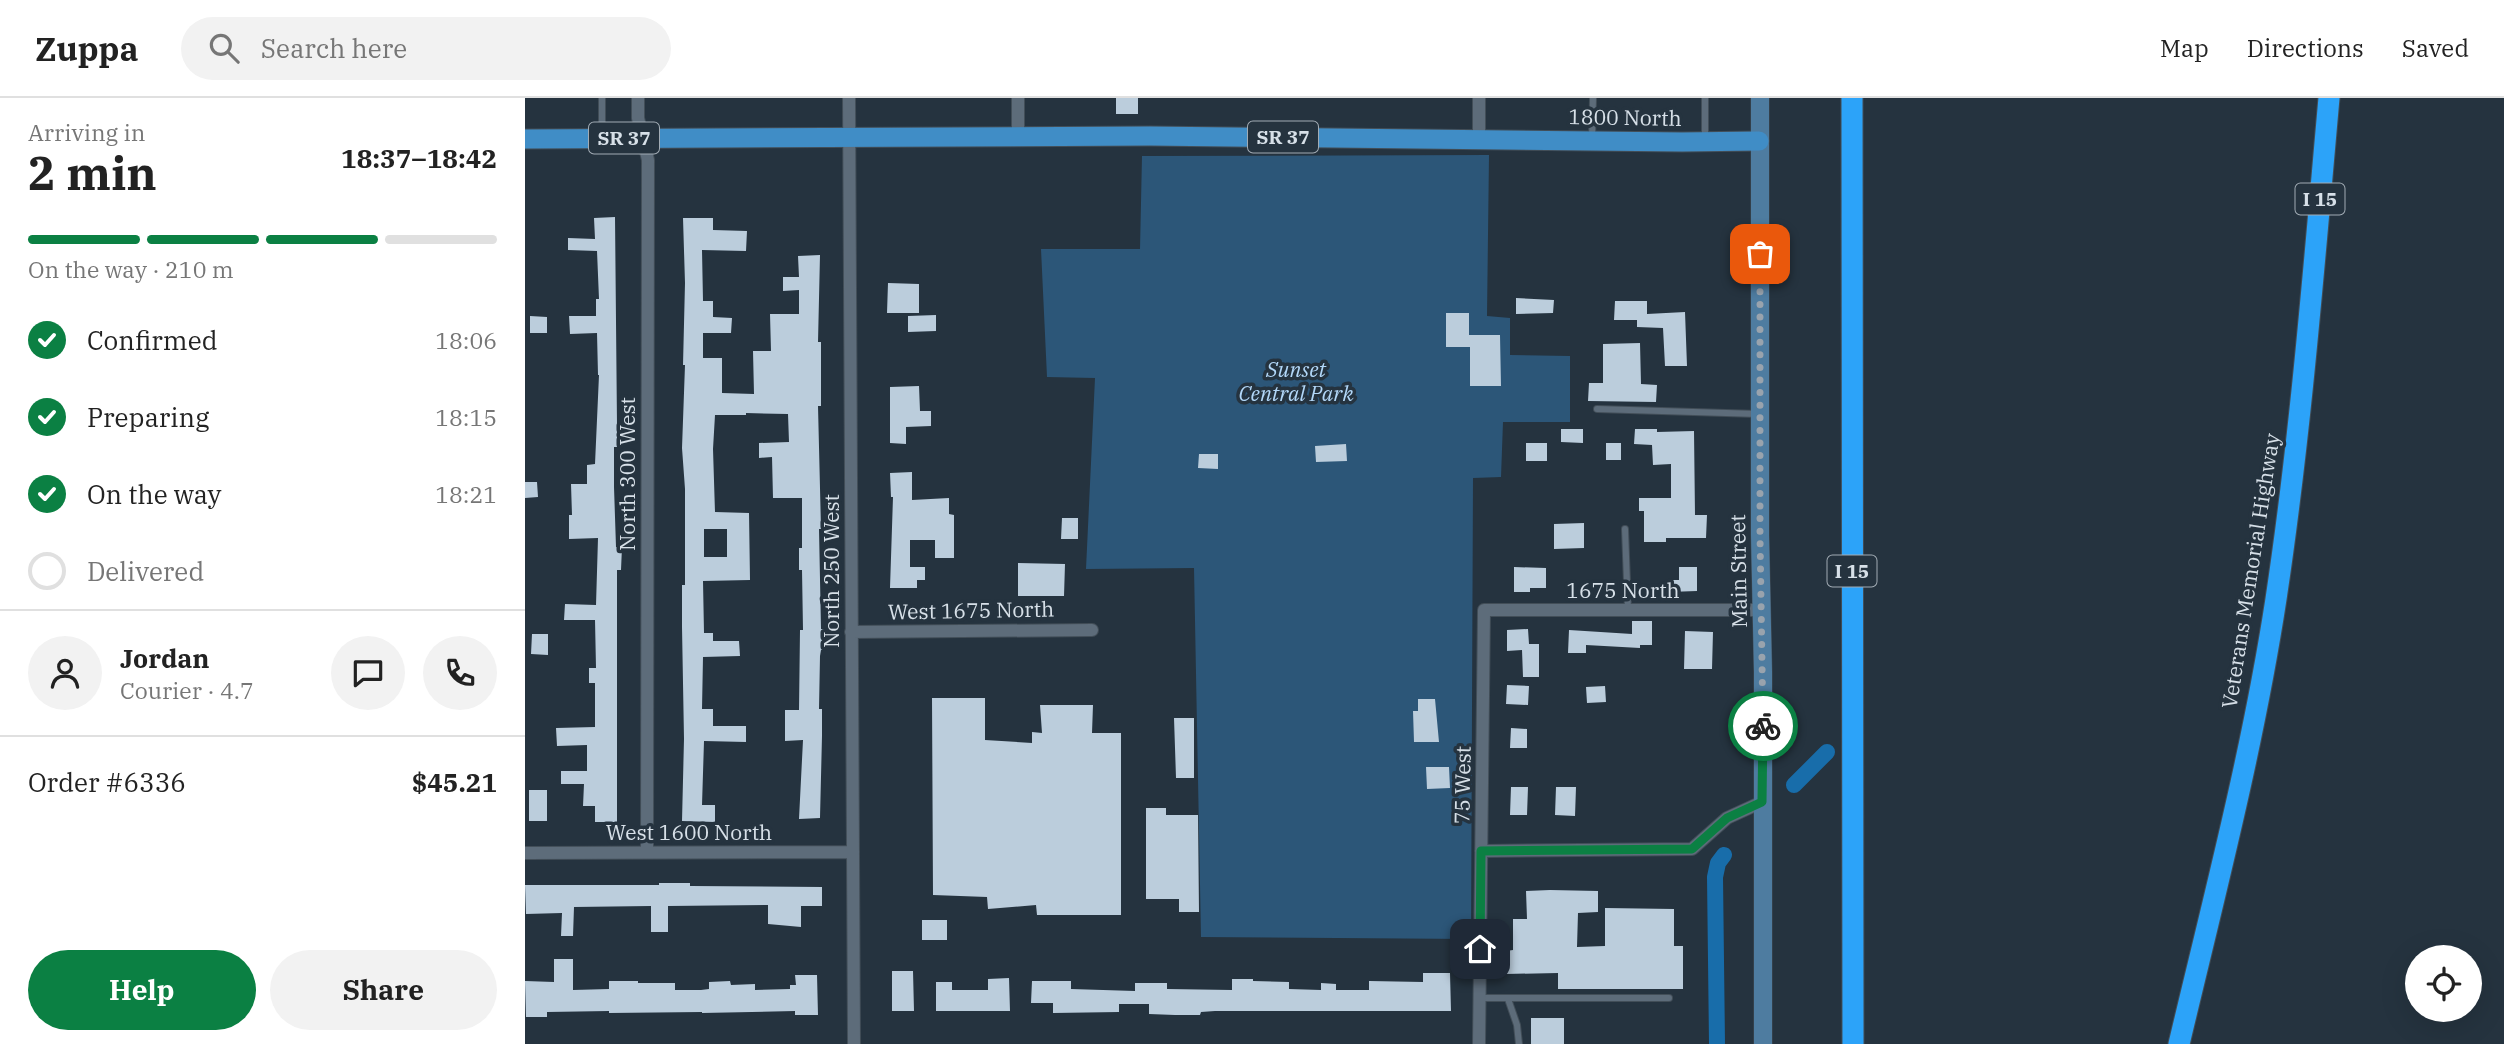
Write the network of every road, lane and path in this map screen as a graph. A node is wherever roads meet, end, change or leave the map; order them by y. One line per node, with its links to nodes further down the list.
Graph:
1 (603, 98): 13 (lane)
2 (638, 98): 14 (street, North 300 West)
3 (849, 98): 11 (street, North 250 West)
4 (1018, 98): 12 (street)
5 (1479, 98): 15 (street)
6 (1593, 98): 17 (lane)
7 (1705, 98): 19 (lane)
8 (1760, 98): 18 (main road, Main Street)
9 (1852, 98): 40 (highway, I 15)
10 (2329, 98): 41 (highway, Veterans Memorial Highway / I 15)
11 (850, 137): 12 (main road, 1800 North / SR 37); 14 (main road, 1800 North / SR 37); 27 (street, North 250 West)
12 (1018, 137): 15 (main road, 1800 North / SR 37)
13 (602, 138): 14 (main road, 1800 North / SR 37); 16 (main road, 1800 North / SR 37)
14 (643, 138): 29 (street, North 300 West)
15 (1479, 138): 17 (main road, 1800 North / SR 37)
16 (525, 139)
17 (1592, 141): 19 (main road, 1800 North / SR 37)
18 (1759, 141): 19 (main road, 1800 North / SR 37); 21 (main road, Main Street)
19 (1705, 142)
20 (1597, 409): 21 (lane)
21 (1760, 414): 25 (main road, Main Street)
22 (1625, 529): 24 (lane)
23 (1484, 610): 24 (street, 1675 North); 30 (street, 75 West)
24 (1628, 610): 25 (street, 1675 North)
25 (1762, 610): 28 (main road, Main Street)
26 (1092, 630): 27 (street, West 1675 North)
27 (851, 632): 31 (street, North 250 West)
28 (1762, 802): 30 (street); 39 (main road, Main Street)
29 (647, 851): 31 (street, West 1600 North); 32 (street, West 1600 North)
30 (1481, 851): 33 (street, 75 West)
31 (853, 852): 36 (street, North 250 West)
32 (525, 853)
33 (1480, 998): 35 (lane); 37 (street, 75 West)
34 (1669, 998): 35 (lane)
35 (1508, 999): 38 (lane)
36 (854, 1044)
37 (1479, 1044)
38 (1519, 1044)
39 (1763, 1044)
40 (1853, 1044)
41 (2179, 1044)

